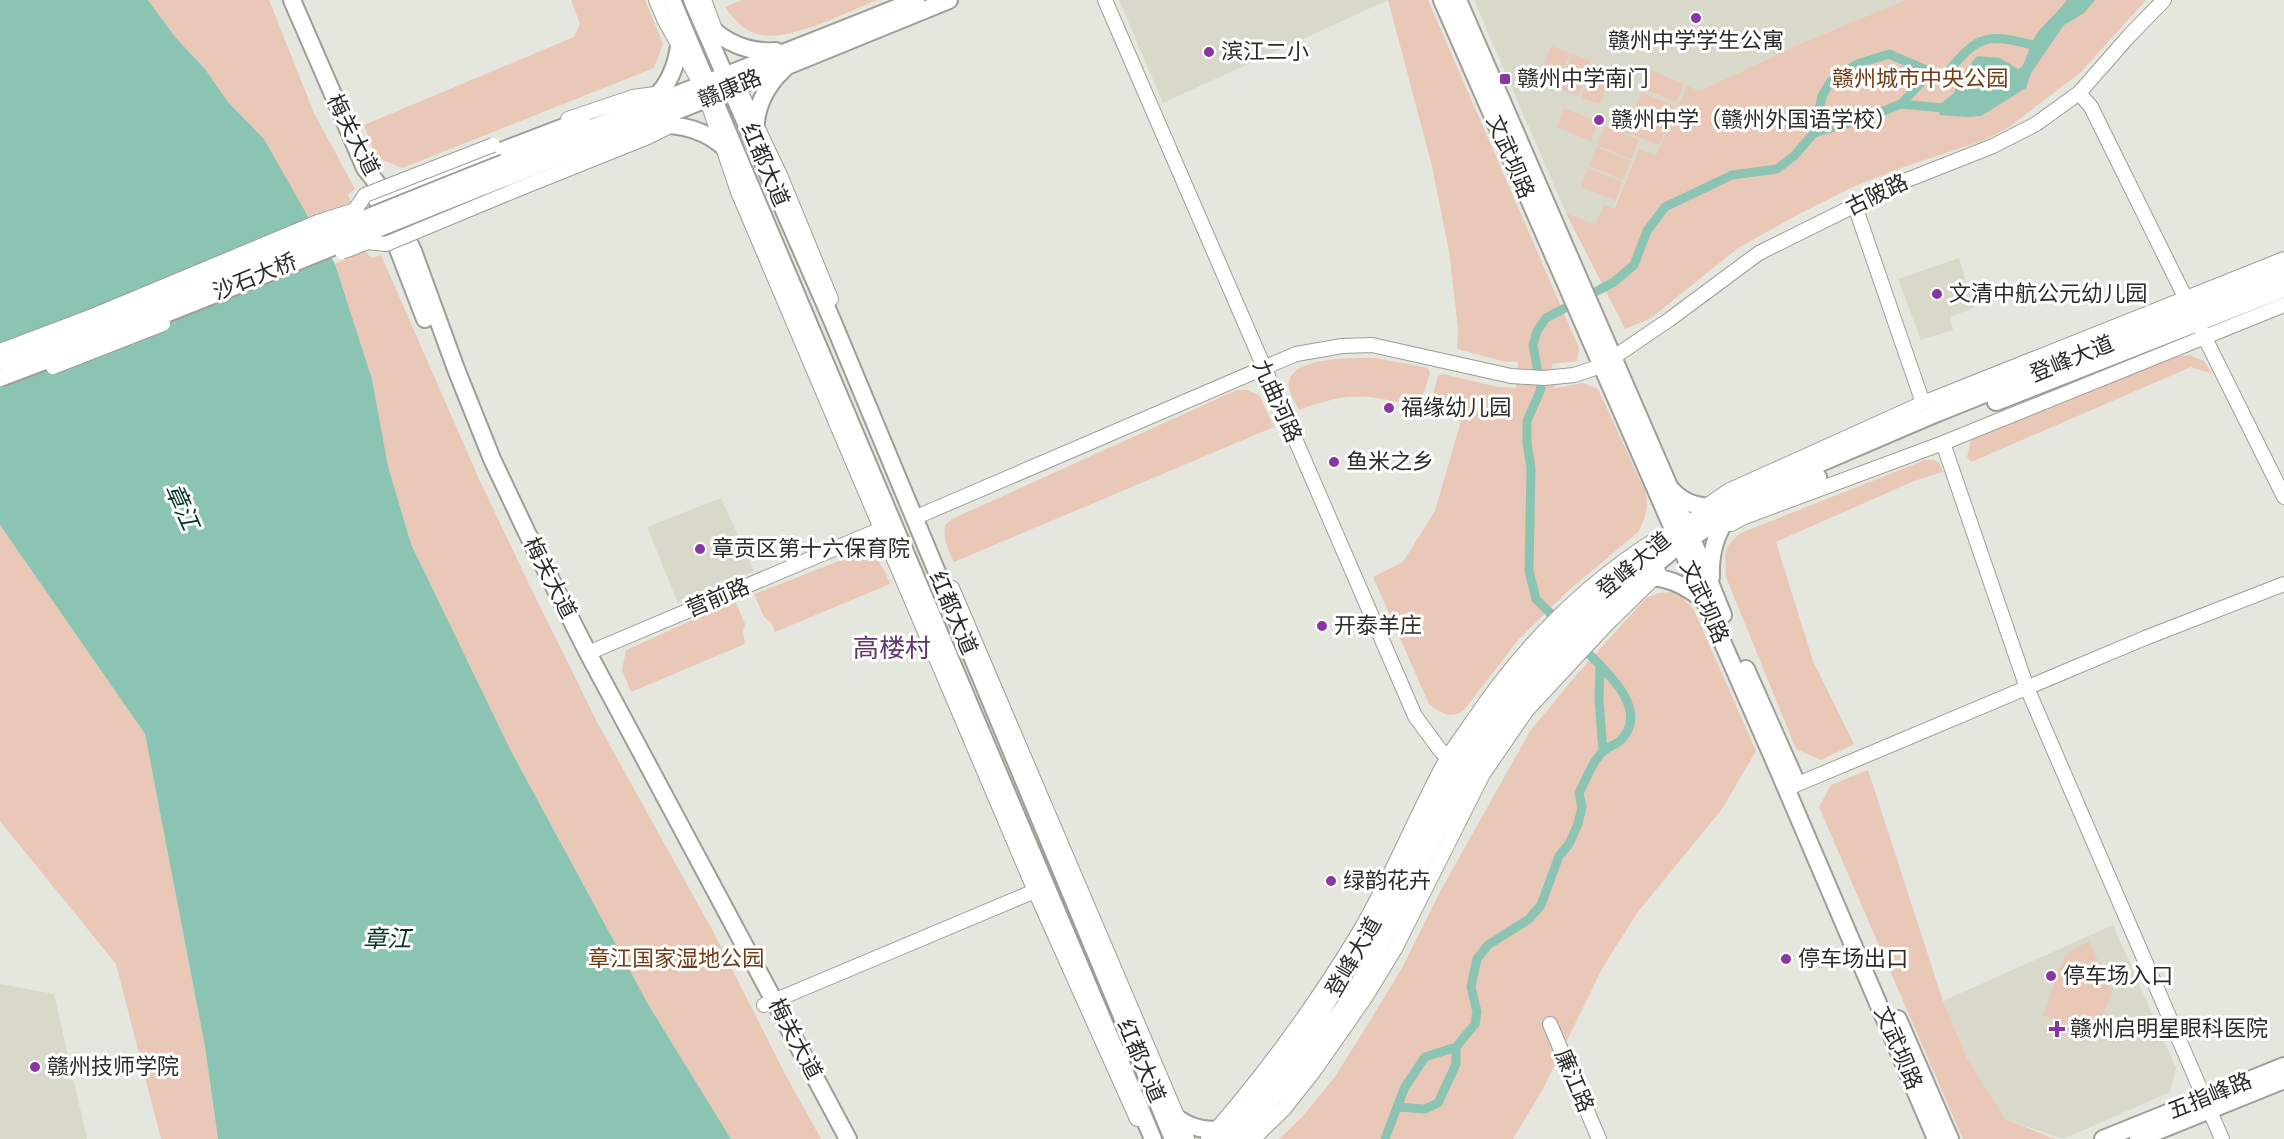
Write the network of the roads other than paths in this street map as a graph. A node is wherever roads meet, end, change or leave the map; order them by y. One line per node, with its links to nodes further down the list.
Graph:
1 (282, 0): 28 (main road, 梅关大道)
2 (291, 0): 24 (main road, 梅关大道)
3 (656, 0): 13 (street)
4 (916, 0): 14 (main road, 赣康路)
5 (949, 0): 14 (main road, 赣康路)
6 (1105, 0): 42 (street, 九曲河路)
7 (1442, 0): 34 (main road, 文武坝路)
8 (1458, 0): 34 (main road, 文武坝路)
9 (2164, 0): 17 (street, 古陂路)
10 (698, 3): 12 (main road); 15 (main road, 红都大道)
11 (675, 8): 13 (main road); 16 (main road, 红都大道)
12 (716, 32): 14 (main road); 15 (street)
13 (680, 45): 16 (street); 18 (main road)
14 (793, 56): 15 (main road, 赣康路); 20 (main road)
15 (731, 80): 16 (main road, 赣康路); 20 (street); 23 (main road, 红都大道)
16 (706, 90): 18 (street); 19 (main road, 赣康路); 21 (street); 22 (street); 26 (main road, 红都大道)
17 (2079, 93): 29 (street, 古陂路); 38 (street)
18 (658, 94): 19 (main road); 39 (street, bridge)
19 (640, 116): 21 (main road); 25 (main road, 赣康路); 27 (main road); 30 (main road)
20 (756, 123): 23 (main road); 52 (street)
21 (673, 124): 22 (main road); 25 (street)
22 (724, 147): 26 (main road); 53 (street)
23 (763, 163): 72 (main road, 红都大道)
24 (365, 168): 27 (main road); 28 (main road, 梅关大道)
25 (510, 176): 40 (main road, 沙石大桥, bridge); 43 (main road, 沙石大桥, bridge); 44 (street, bridge)
26 (745, 176): 76 (main road, 红都大道)
27 (417, 182): 28 (main road)
28 (381, 197): 31 (main road, 梅关大道)
29 (1855, 206): 41 (street, 古陂路); 45 (street)
30 (426, 217): 31 (main road); 32 (main road)
31 (397, 230): 32 (main road, 梅关大道); 68 (main road, 梅关大道)
32 (413, 251): 62 (main road, 梅关大道)
33 (2284, 259): 38 (street)
34 (1567, 271): 41 (main road, 文武坝路)
35 (2284, 274): 38 (main road, 登峰大道)
36 (2284, 290): 38 (main road, 登峰大道)
37 (2284, 305): 38 (street)
38 (2195, 318): 45 (street); 46 (street); 48 (street); 51 (main road, 登峰大道)
39 (0, 351)
40 (0, 361)
41 (1607, 363): 42 (street, 古陂路); 47 (main road, 文武坝路); 49 (main road, 文武坝路)
42 (1263, 367): 52 (street, 古陂路); 65 (street, 九曲河路)
43 (0, 378)
44 (0, 387)
45 (1923, 403): 50 (street)
46 (1943, 444): 54 (street); 64 (street)
47 (1666, 482): 50 (main road); 55 (main road, 文武坝路)
48 (2284, 497)
49 (1659, 500): 55 (main road, 文武坝路); 56 (main road)
50 (1705, 507): 51 (main road); 55 (street)
51 (1728, 509): 54 (main road); 55 (main road, 登峰大道)
52 (921, 515): 74 (street)
53 (881, 530): 62 (street, 营前路); 67 (street)
54 (1719, 531): 55 (street); 60 (main road)
55 (1682, 535): 56 (street); 57 (main road, 登峰大道); 58 (main road, 登峰大道); 60 (main road, 文武坝路)
56 (1655, 540): 57 (main road); 61 (street)
57 (1641, 558): 61 (main road, 登峰大道)
58 (1649, 577): 60 (main road); 61 (main road, 登峰大道)
59 (2284, 584): 64 (street)
60 (1707, 595): 66 (main road, 文武坝路)
61 (1589, 614): 63 (main road, 登峰大道); 63 (street)
62 (588, 653): 68 (main road, 梅关大道)
63 (1543, 661): 65 (main road, 登峰大道); 65 (street)
64 (2027, 688): 66 (street); 73 (street)
65 (1464, 768): 75 (street); 75 (main road, 登峰大道)
66 (1791, 786): 82 (main road, 文武坝路); 83 (main road, 文武坝路)
67 (1035, 891): 68 (street); 76 (street)
68 (769, 1002): 77 (main road, 梅关大道); 78 (main road, 梅关大道)
69 (1550, 1024): 81 (street, 廉江路)
70 (2284, 1066): 73 (main road, 五指峰路)
71 (2284, 1080): 73 (main road, 五指峰路)
72 (1155, 1095): 74 (main road); 79 (main road, 红都大道)
73 (2206, 1105): 84 (main road, 五指峰路); 85 (main road, 五指峰路); 86 (street)
74 (1181, 1121): 75 (main road); 80 (street)
75 (1230, 1136)
76 (1147, 1138)
77 (837, 1139)
78 (848, 1139)
79 (1173, 1139)
80 (1187, 1139)
81 (1599, 1139)
82 (1936, 1139)
83 (1950, 1139)
84 (2103, 1139)
85 (2138, 1139)
86 (2222, 1139)

